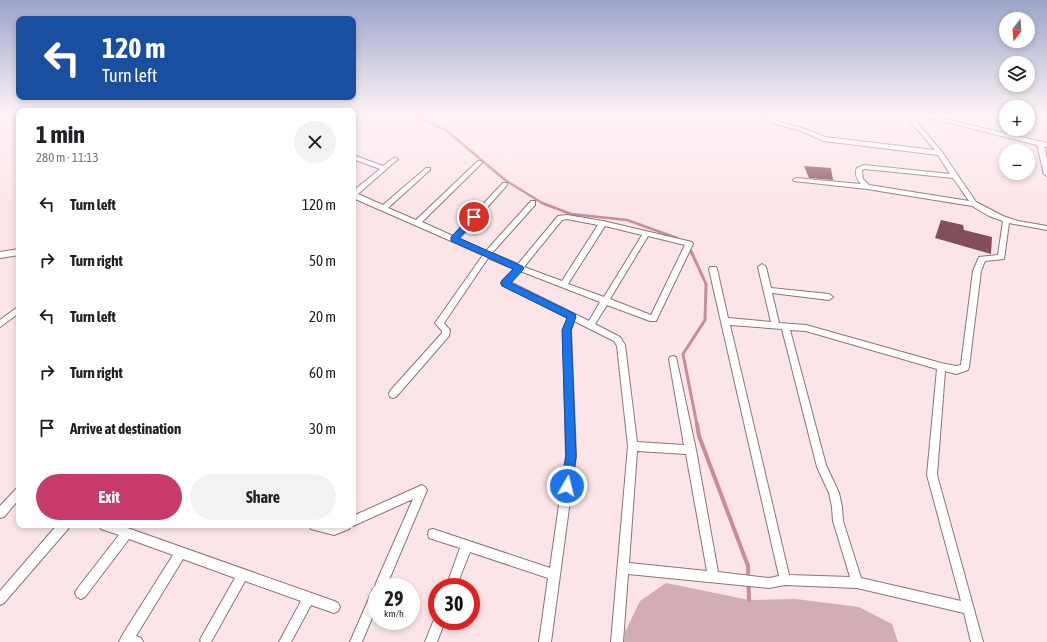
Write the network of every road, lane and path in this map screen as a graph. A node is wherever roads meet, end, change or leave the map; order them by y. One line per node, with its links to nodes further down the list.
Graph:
1 (873, 145): 4 (street)
2 (933, 145): 4 (street)
3 (1040, 145): 10 (street)
4 (940, 153): 11 (street)
5 (356, 158): 8 (street)
6 (395, 159): 8 (street)
7 (480, 162): 21 (street)
8 (384, 168): 15 (street)
9 (428, 169): 19 (street)
10 (1047, 174)
11 (955, 176): 14 (street); 18 (street)
12 (796, 180): 14 (street)
13 (505, 184): 25 (street)
14 (867, 186): 18 (street)
15 (356, 192)
16 (356, 196): 19 (street)
17 (533, 203): 28 (street)
18 (974, 204): 20 (street)
19 (384, 208): 21 (street)
20 (1006, 222): 23 (street); 43 (street)
21 (417, 223): 25 (street)
22 (603, 223): 24 (street); 30 (street); 32 (street)
23 (1047, 228)
24 (645, 235): 35 (street); 35 (street)
25 (454, 239): 28 (street)
26 (16, 252): 27 (street)
27 (0, 254)
28 (487, 254): 30 (street); 44 (street)
29 (762, 267): 33 (street)
30 (519, 268): 32 (street); 37 (street)
31 (713, 269): 38 (street)
32 (563, 285): 35 (street)
33 (767, 290): 34 (street); 41 (street)
34 (829, 297)
35 (605, 301): 40 (street)
36 (16, 311): 39 (street)
37 (572, 317): 40 (street); 60 (street)
38 (726, 321): 41 (street); 64 (street)
39 (0, 324)
40 (590, 326): 45 (street)
41 (780, 326): 43 (street); 65 (street)
42 (673, 360): 46 (street)
43 (941, 367): 70 (street)
44 (393, 394)
45 (633, 446): 46 (street); 58 (street)
46 (691, 450): 63 (street)
47 (16, 496): 48 (street)
48 (0, 513)
49 (356, 521): 61 (street)
50 (61, 528): 68 (street)
51 (113, 528): 54 (street)
52 (326, 528): 53 (street)
53 (338, 528)
54 (127, 533): 57 (street); 66 (street)
55 (433, 534): 56 (street)
56 (467, 546): 60 (street); 62 (street)
57 (180, 554): 59 (street); 74 (street)
58 (623, 568): 63 (street); 79 (street)
59 (243, 575): 67 (street); 73 (street)
60 (555, 575): 78 (street)
61 (384, 578)
62 (455, 578)
63 (714, 578): 64 (street)
64 (785, 580): 65 (street)
65 (857, 583): 70 (street)
66 (81, 593)
67 (309, 598): 69 (street); 75 (street)
68 (0, 599)
69 (334, 607)
70 (969, 609): 80 (street)
71 (368, 614): 76 (street)
72 (436, 630): 77 (street)
73 (206, 640)
74 (130, 641)
75 (285, 642)
76 (356, 642)
77 (431, 642)
78 (545, 642)
79 (617, 642)
80 (977, 642)

